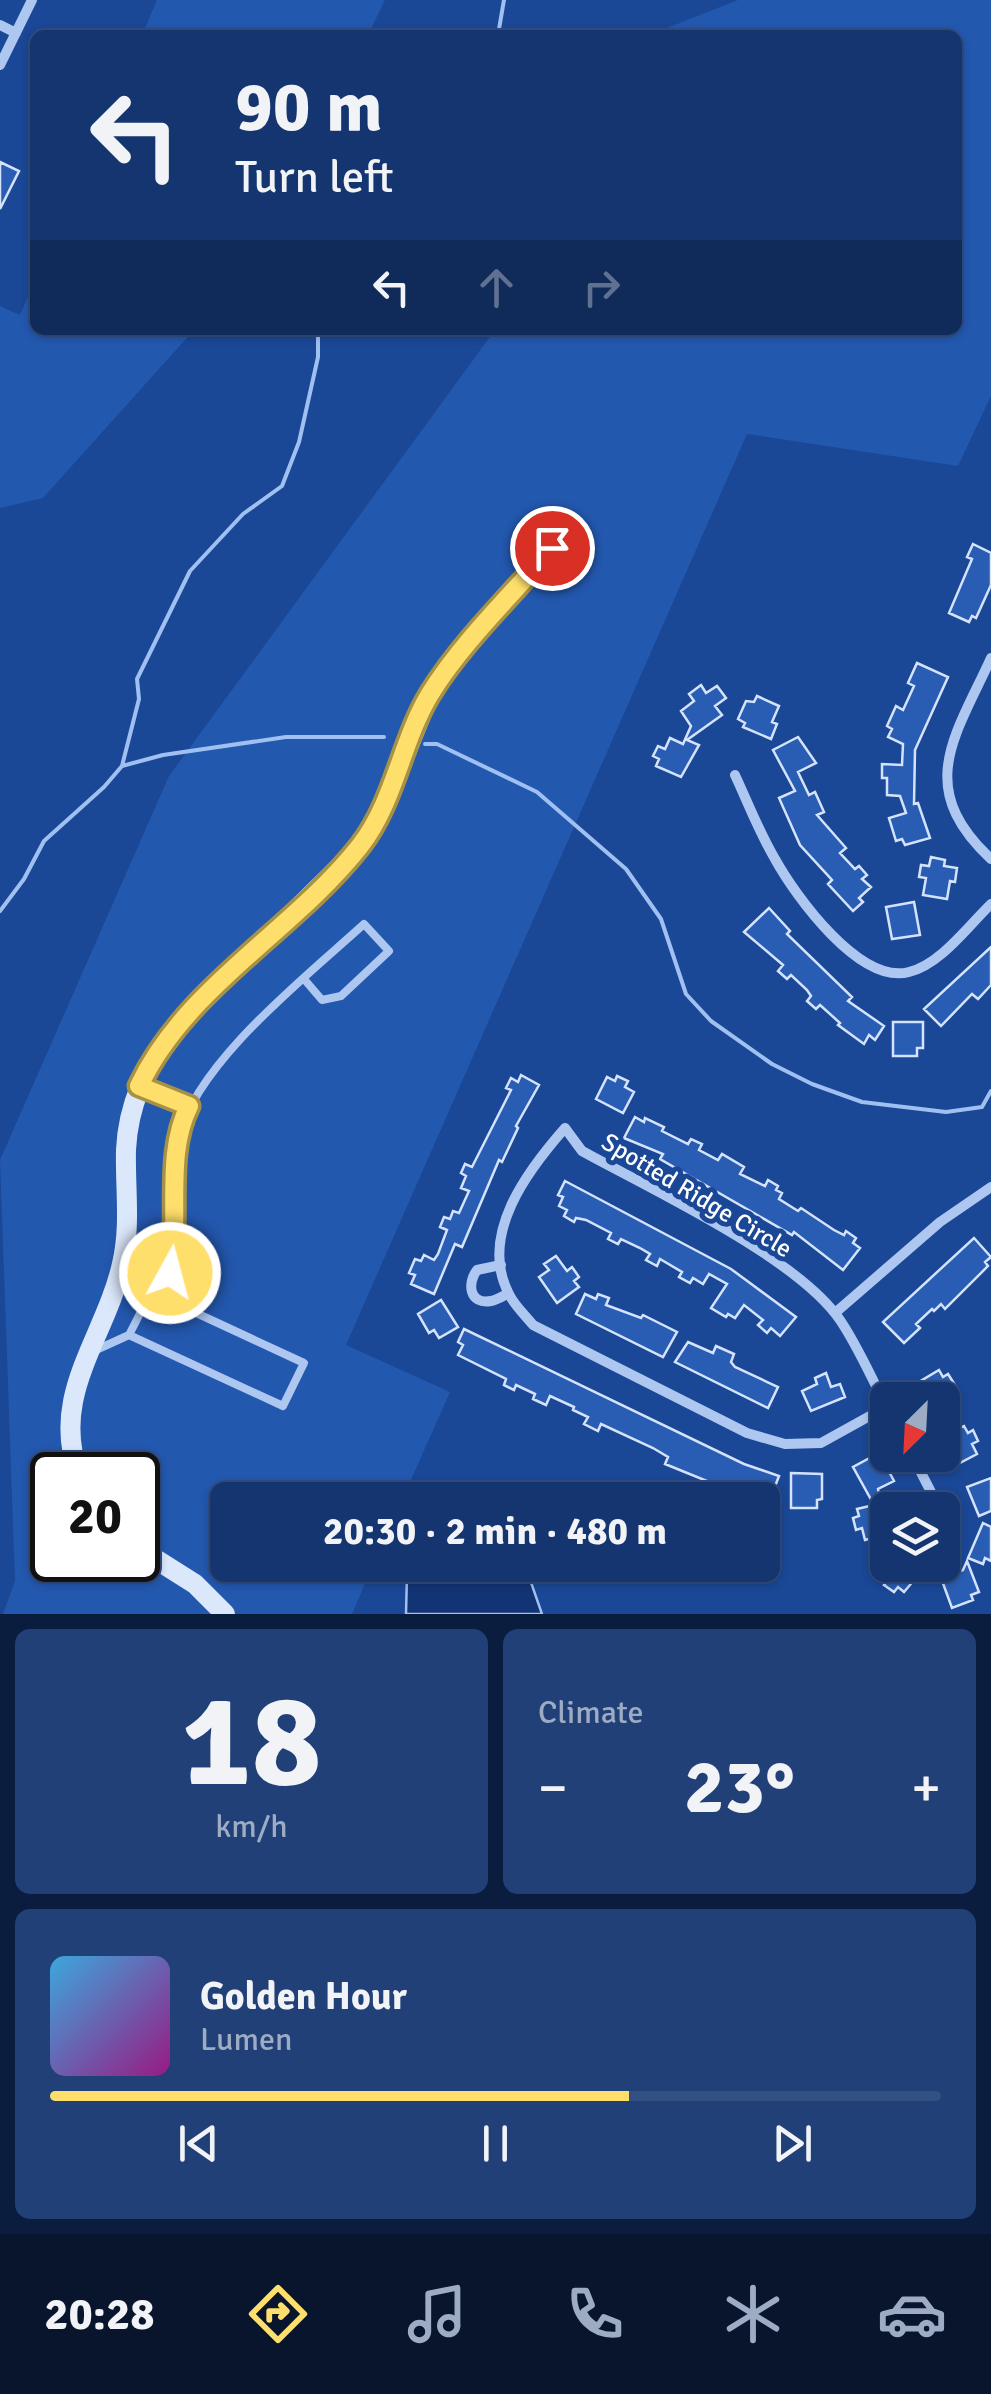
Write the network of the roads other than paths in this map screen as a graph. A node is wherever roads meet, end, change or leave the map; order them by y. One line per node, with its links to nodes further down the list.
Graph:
1 (32, 0): 3 (street)
2 (0, 25): 3 (street)
3 (16, 33): 4 (street)
4 (0, 66)
5 (552, 548): 11 (street)
6 (991, 658): 8 (street)
7 (736, 775): 9 (street)
8 (991, 859)
9 (991, 904)
10 (304, 979): 10 (lane); 12 (lane)
11 (139, 1086): 12 (lane); 19 (street)
12 (189, 1106): 16 (lane)
13 (991, 1187): 17 (street)
14 (501, 1265): 15 (street, Spotted Ridge Circle); 15 (street); 17 (street, Spotted Ridge Circle)
15 (508, 1294): 21 (street, Spotted Ridge Circle)
16 (164, 1298): 18 (lane); 18 (lane)
17 (834, 1313): 20 (street, Spotted Ridge Circle)
18 (129, 1335): 19 (lane)
19 (90, 1352): 22 (street)
20 (872, 1382)
21 (870, 1417)
22 (74, 1452)
23 (160, 1562): 24 (street)
24 (225, 1614)

